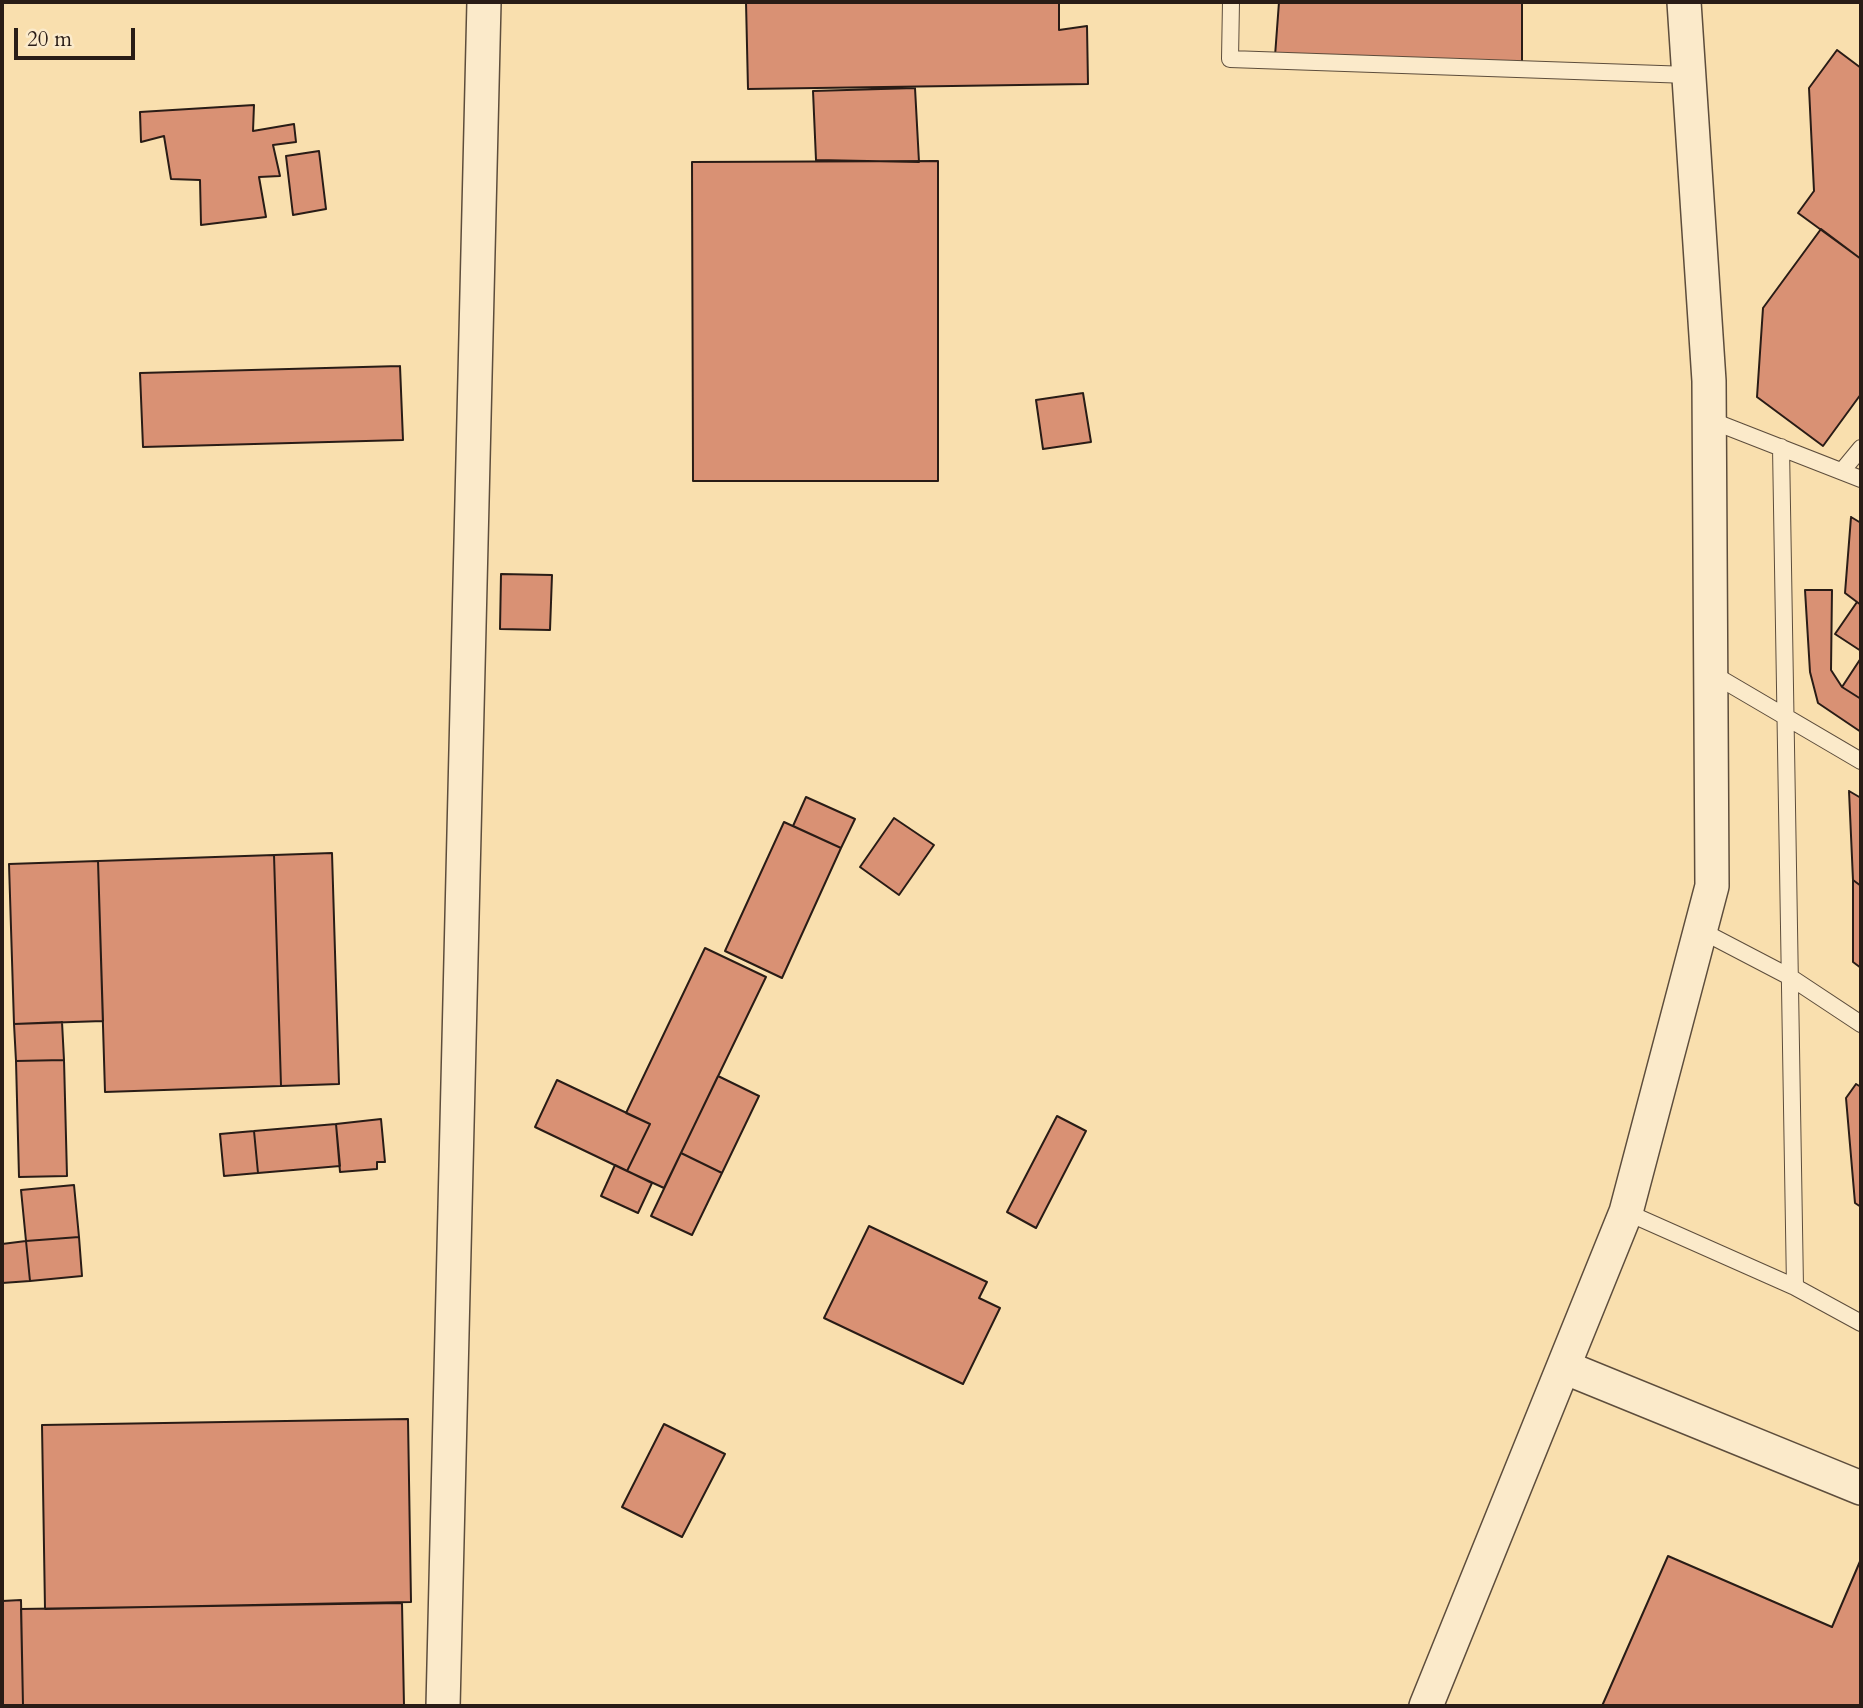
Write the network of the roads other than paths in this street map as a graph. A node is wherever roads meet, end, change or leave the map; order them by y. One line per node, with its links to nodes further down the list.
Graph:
1 (484, 2): 21 (street)
2 (1231, 2): 4 (lane)
3 (1684, 2): 4 (street)
4 (1689, 75): 5 (street)
5 (1710, 420): 6 (lane); 10 (street)
6 (1781, 447): 8 (lane); 11 (lane)
7 (1861, 448): 8 (lane)
8 (1842, 471): 9 (lane)
9 (1861, 479)
10 (1711, 673): 11 (lane); 13 (street)
11 (1786, 717): 12 (lane); 14 (lane)
12 (1861, 761)
13 (1700, 930): 14 (lane); 16 (street)
14 (1790, 977): 15 (lane); 17 (lane)
15 (1861, 1024)
16 (1626, 1212): 17 (lane); 19 (street)
17 (1795, 1287): 18 (lane)
18 (1861, 1323)
19 (1564, 1367): 20 (street); 22 (street)
20 (1861, 1488)
21 (443, 1706)
22 (1426, 1706)

